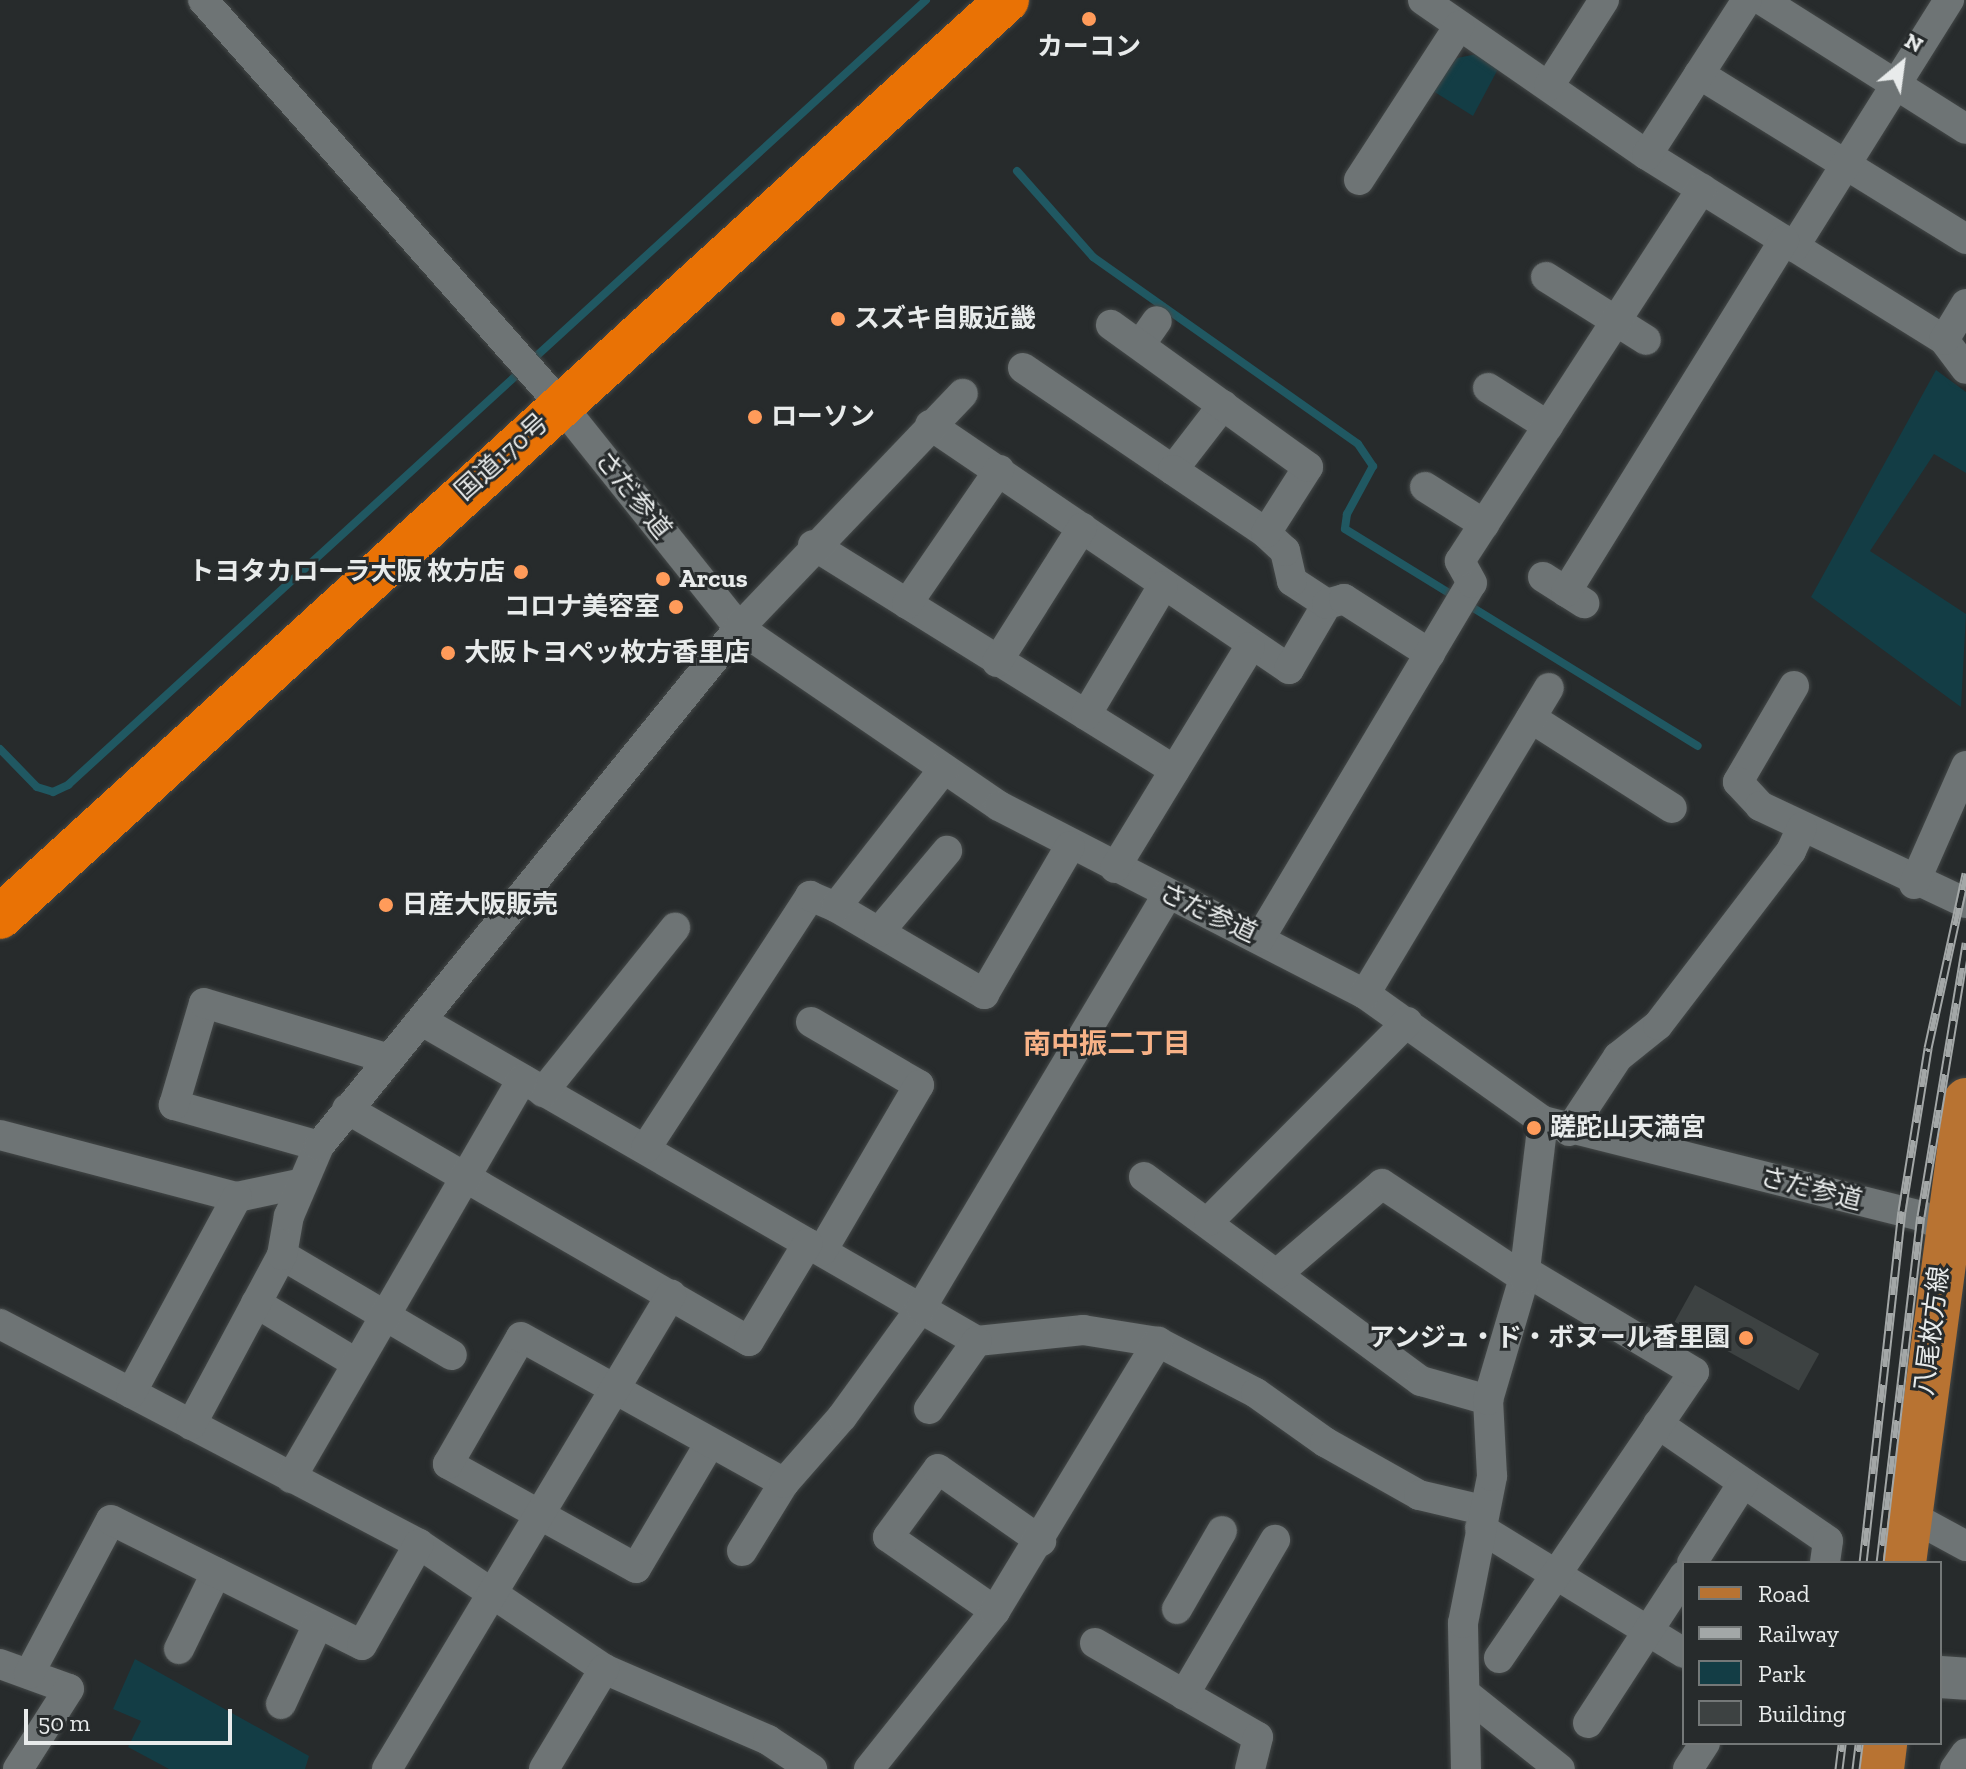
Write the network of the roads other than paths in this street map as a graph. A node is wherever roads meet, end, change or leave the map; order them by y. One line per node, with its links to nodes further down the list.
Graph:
1 (203, 0): 31 (street, さだ参道)
2 (1007, 0): 31 (highway, 国道170号)
3 (1423, 0): 8 (street)
4 (1604, 0): 11 (street)
5 (1747, 0): 9 (street)
6 (1762, 0): 10 (street)
7 (1949, 6): 10 (street)
8 (1459, 26): 11 (street); 15 (street)
9 (1699, 74): 13 (street); 14 (street)
10 (1895, 85): 12 (street); 14 (street)
11 (1549, 86): 13 (street)
12 (1966, 129)
13 (1647, 155): 16 (street)
14 (1846, 165): 17 (street); 18 (street)
15 (1359, 180)
16 (1702, 189): 18 (street); 22 (street)
17 (1966, 239)
18 (1789, 243): 25 (street); 43 (street)
19 (1546, 277): 22 (street)
20 (1966, 304): 25 (street)
21 (1157, 321): 26 (street)
22 (1616, 321): 24 (street); 34 (street)
23 (1111, 325): 26 (street)
24 (1646, 340)
25 (1944, 340): 28 (street)
26 (1140, 345): 32 (street)
27 (1023, 368): 36 (street)
28 (1966, 369)
29 (1488, 388): 34 (street)
30 (963, 394): 33 (street)
31 (561, 405): 46 (street, さだ参道); 66 (highway, 国道170号)
32 (1223, 405): 36 (street); 40 (street)
33 (930, 425): 35 (street); 41 (street)
34 (1548, 426): 38 (street)
35 (999, 470): 39 (street); 44 (street)
36 (1173, 470): 40 (street)
37 (1425, 487): 38 (street)
38 (1484, 524): 48 (street)
39 (1082, 528): 42 (street); 49 (street)
40 (1266, 533): 45 (street)
41 (813, 545): 44 (street); 46 (street)
42 (1163, 586): 47 (street); 52 (street)
43 (1564, 591)
44 (907, 604): 49 (street)
45 (1327, 604): 47 (street); 48 (street)
46 (739, 628): 55 (street, さだ参道); 71 (street)
47 (1250, 647): 56 (street)
48 (1430, 654): 69 (street)
49 (997, 662): 52 (street)
50 (1794, 686): 58 (street)
51 (1549, 688): 53 (street)
52 (1086, 715): 56 (street)
53 (1531, 718): 57 (street); 70 (street)
54 (1966, 766): 62 (street)
55 (944, 769): 59 (street, さだ参道); 65 (street)
56 (1175, 770): 61 (street)
57 (1672, 808)
58 (1802, 827): 62 (street); 78 (street)
59 (1070, 846): 61 (street, さだ参道); 68 (street)
60 (947, 851): 68 (street)
61 (1115, 868): 63 (street, さだ参道)
62 (1914, 884): 64 (street)
63 (1167, 895): 69 (street, さだ参道); 94 (street)
64 (1966, 903)
65 (836, 907): 68 (street); 81 (street)
66 (0, 917)
67 (675, 928): 75 (street)
68 (879, 932)
69 (1260, 938): 70 (street, さだ参道)
70 (1365, 994): 73 (street, さだ参道)
71 (422, 1021): 74 (street); 75 (street)
72 (811, 1022): 88 (street)
73 (1407, 1022): 78 (street, さだ参道); 86 (street)
74 (389, 1059): 77 (street); 80 (street)
75 (532, 1085): 81 (street); 82 (street)
76 (1966, 1100): 87 (main road, 八尾枚方線)
77 (347, 1109): 80 (street); 82 (street)
78 (1556, 1126): 87 (street, さだ参道); 91 (street)
79 (0, 1135): 85 (street)
80 (319, 1146): 84 (street)
81 (646, 1148): 88 (street)
82 (462, 1177): 92 (street); 95 (street)
83 (1144, 1177): 86 (street)
84 (303, 1183): 85 (street); 89 (street)
85 (237, 1197): 102 (street)
86 (1209, 1221): 90 (street)
87 (1955, 1232): 112 (main road, 八尾枚方線)
88 (815, 1247): 92 (street); 94 (street)
89 (282, 1255): 93 (street); 95 (street)
90 (1277, 1274): 91 (street); 103 (street)
91 (1524, 1274): 103 (street); 105 (street)
92 (671, 1295): 101 (street)
93 (256, 1303): 100 (street); 106 (street)
94 (921, 1308): 97 (street); 109 (street)
95 (384, 1315): 99 (street); 100 (street)
96 (0, 1324): 102 (street)
97 (977, 1341): 98 (street); 104 (street)
98 (1158, 1342): 113 (street); 116 (street)
99 (452, 1355)
100 (356, 1363): 108 (street)
101 (613, 1391): 107 (street); 111 (street); 111 (street)
102 (131, 1393): 106 (street)
103 (1488, 1400): 113 (street)
104 (929, 1409)
105 (1658, 1424): 110 (street); 125 (street)
106 (191, 1425): 108 (street)
107 (710, 1443): 109 (street); 111 (street)
108 (291, 1478): 117 (street)
109 (784, 1483): 119 (street)
110 (1743, 1483): 121 (street); 122 (street)
111 (539, 1514): 128 (street)
112 (1909, 1515): 118 (street); 123 (main road, 八尾枚方線)
113 (1481, 1519): 125 (street); 141 (street)
114 (1222, 1531): 120 (street)
115 (1275, 1540): 127 (street)
116 (1041, 1541): 130 (street); 130 (street)
117 (419, 1544): 128 (street); 131 (street)
118 (1966, 1546)
119 (742, 1551)
120 (1206, 1558): 127 (street); 129 (street)
121 (1693, 1561)
122 (1825, 1561)
123 (1904, 1561)
124 (216, 1573): 131 (street); 134 (street); 138 (street)
125 (1557, 1573): 132 (street); 136 (street)
126 (1682, 1579): 132 (street)
127 (1250, 1583): 142 (street)
128 (493, 1591): 137 (street); 149 (street)
129 (1177, 1609)
130 (995, 1611): 152 (street)
131 (318, 1624): 143 (street)
132 (1649, 1631): 135 (street); 144 (street)
133 (1095, 1643): 142 (street)
134 (179, 1649)
135 (1682, 1652)
136 (1499, 1658)
137 (604, 1669): 150 (street); 151 (street)
138 (8, 1672): 148 (street)
139 (1942, 1677): 140 (street)
140 (1966, 1679)
141 (1466, 1694): 154 (street); 155 (street)
142 (1184, 1695): 153 (street)
143 (281, 1704)
144 (1588, 1723)
145 (1704, 1745): 156 (street)
146 (1885, 1745): 157 (main road)
147 (1966, 1753): 158 (street)
148 (18, 1769)
149 (387, 1769)
150 (544, 1769)
151 (812, 1769)
152 (869, 1769)
153 (1250, 1769)
154 (1466, 1769)
155 (1560, 1769)
156 (1688, 1769)
157 (1882, 1769)
158 (1955, 1769)

